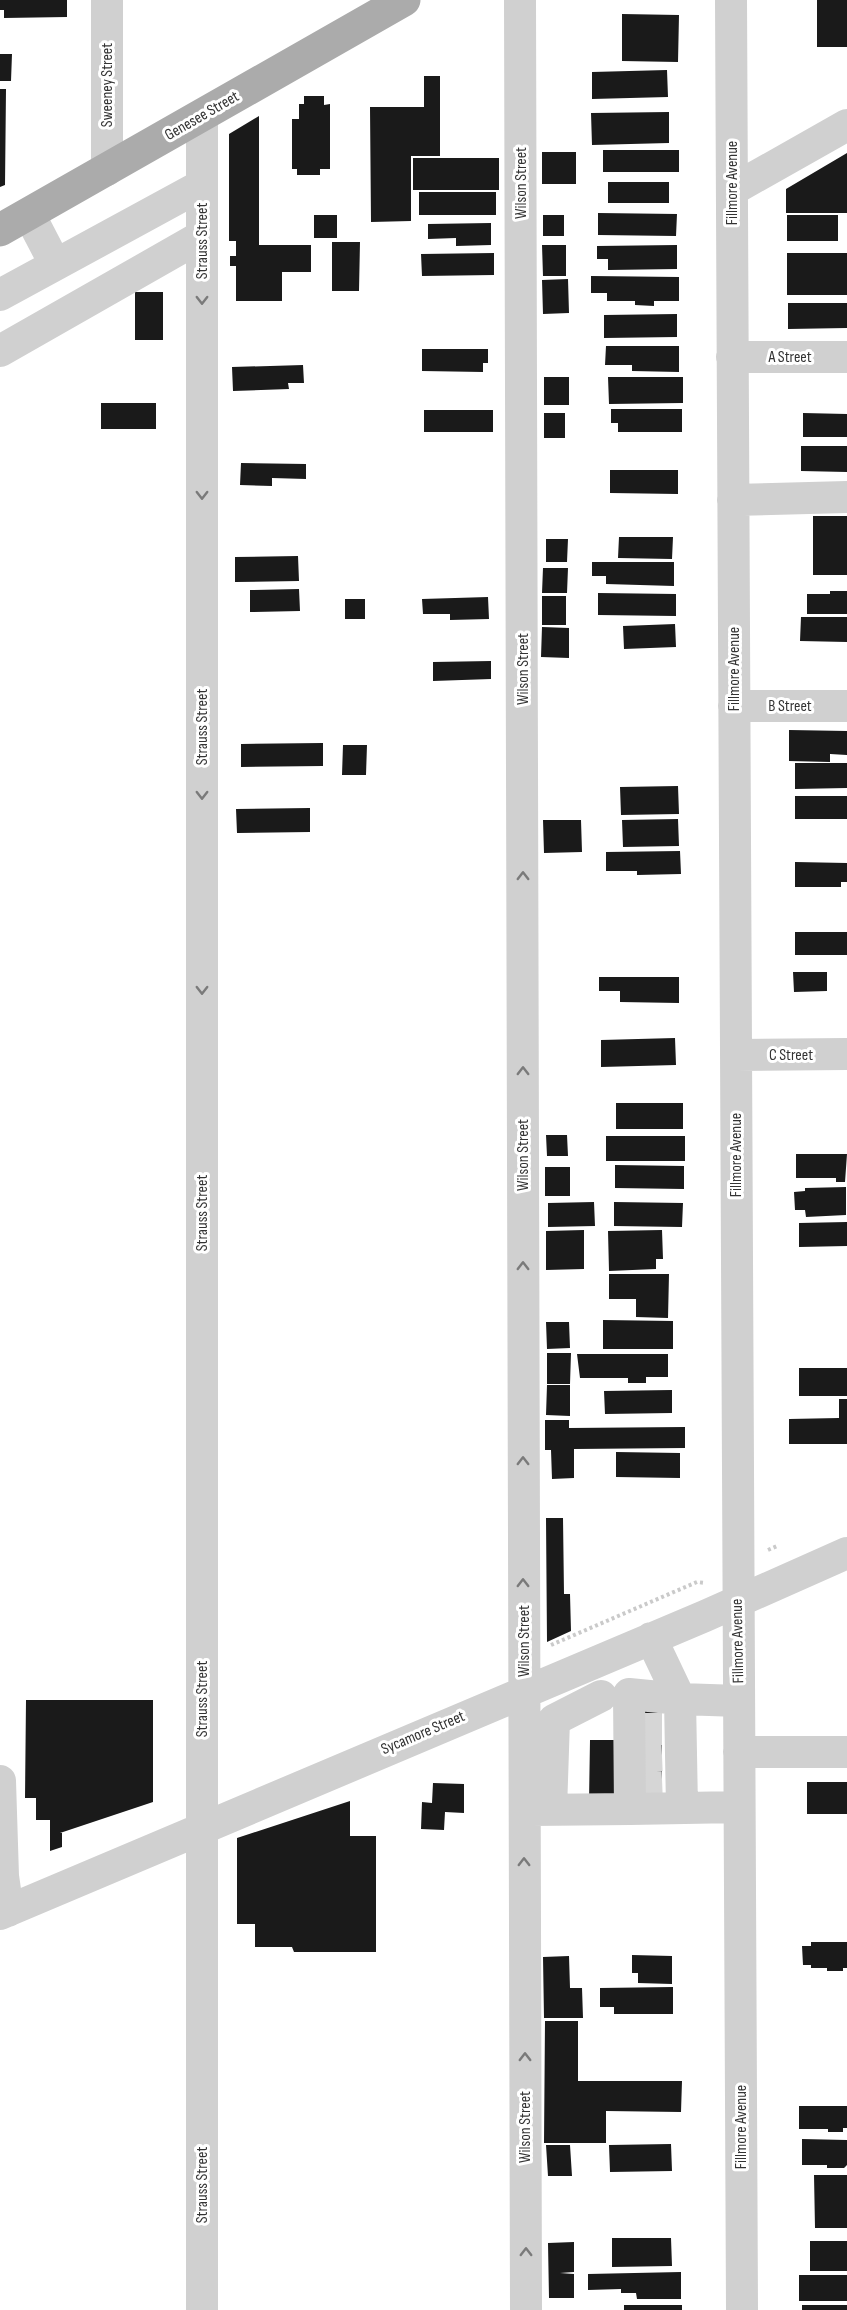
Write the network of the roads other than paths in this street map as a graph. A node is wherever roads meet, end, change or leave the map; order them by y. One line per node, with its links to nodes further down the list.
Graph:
1 (107, 0): 7 (street, Sweeney Street)
2 (404, 0): 5 (main road, Genesee Street)
3 (520, 0): 28 (street, Wilson Street, one-way to 3)
4 (730, 0): 9 (street, Fillmore Avenue)
5 (202, 116): 7 (main road, Genesee Street); 8 (street, Strauss Street)
6 (847, 125): 9 (street)
7 (107, 170): 10 (main road, Genesee Street)
8 (202, 185): 12 (street, Strauss Street); 13 (street)
9 (732, 190): 16 (street, Fillmore Avenue)
10 (29, 214): 11 (main road, Genesee Street); 13 (street)
11 (0, 230)
12 (202, 236): 15 (street); 38 (street, Strauss Street, one-way to 38)
13 (55, 264): 14 (street)
14 (0, 295)
15 (0, 351)
16 (732, 357): 17 (street, A Street); 19 (street, Fillmore Avenue)
17 (847, 357)
18 (847, 497): 19 (street)
19 (733, 500): 20 (street, Fillmore Avenue)
20 (734, 706): 21 (street, B Street); 23 (street, Fillmore Avenue)
21 (847, 706)
22 (847, 1054): 23 (street, C Street)
23 (736, 1055): 25 (street, Fillmore Avenue)
24 (847, 1553): 25 (street, Sycamore Street)
25 (738, 1601): 26 (street, Sycamore Street); 30 (street, Fillmore Avenue)
26 (651, 1638): 27 (street, Sycamore Street); 34 (street)
27 (588, 1664): 28 (street, Sycamore Street); 29 (street)
28 (524, 1691): 31 (street, Wilson Street); 38 (street, Sycamore Street)
29 (615, 1695): 31 (street); 34 (street); 34 (street)
30 (739, 1701): 32 (street, Fillmore Avenue); 34 (street)
31 (539, 1723): 37 (street, Wilson Street)
32 (739, 1752): 33 (street); 36 (street, Fillmore Avenue)
33 (847, 1752)
34 (655, 1758): 36 (street); 37 (street)
35 (0, 1780): 39 (street)
36 (739, 1807): 42 (street, Fillmore Avenue)
37 (538, 1810): 41 (street, Wilson Street, one-way to 37)
38 (201, 1828): 39 (street, Sycamore Street); 40 (street, Strauss Street)
39 (4, 1913)
40 (202, 2310)
41 (526, 2310)
42 (742, 2310)

